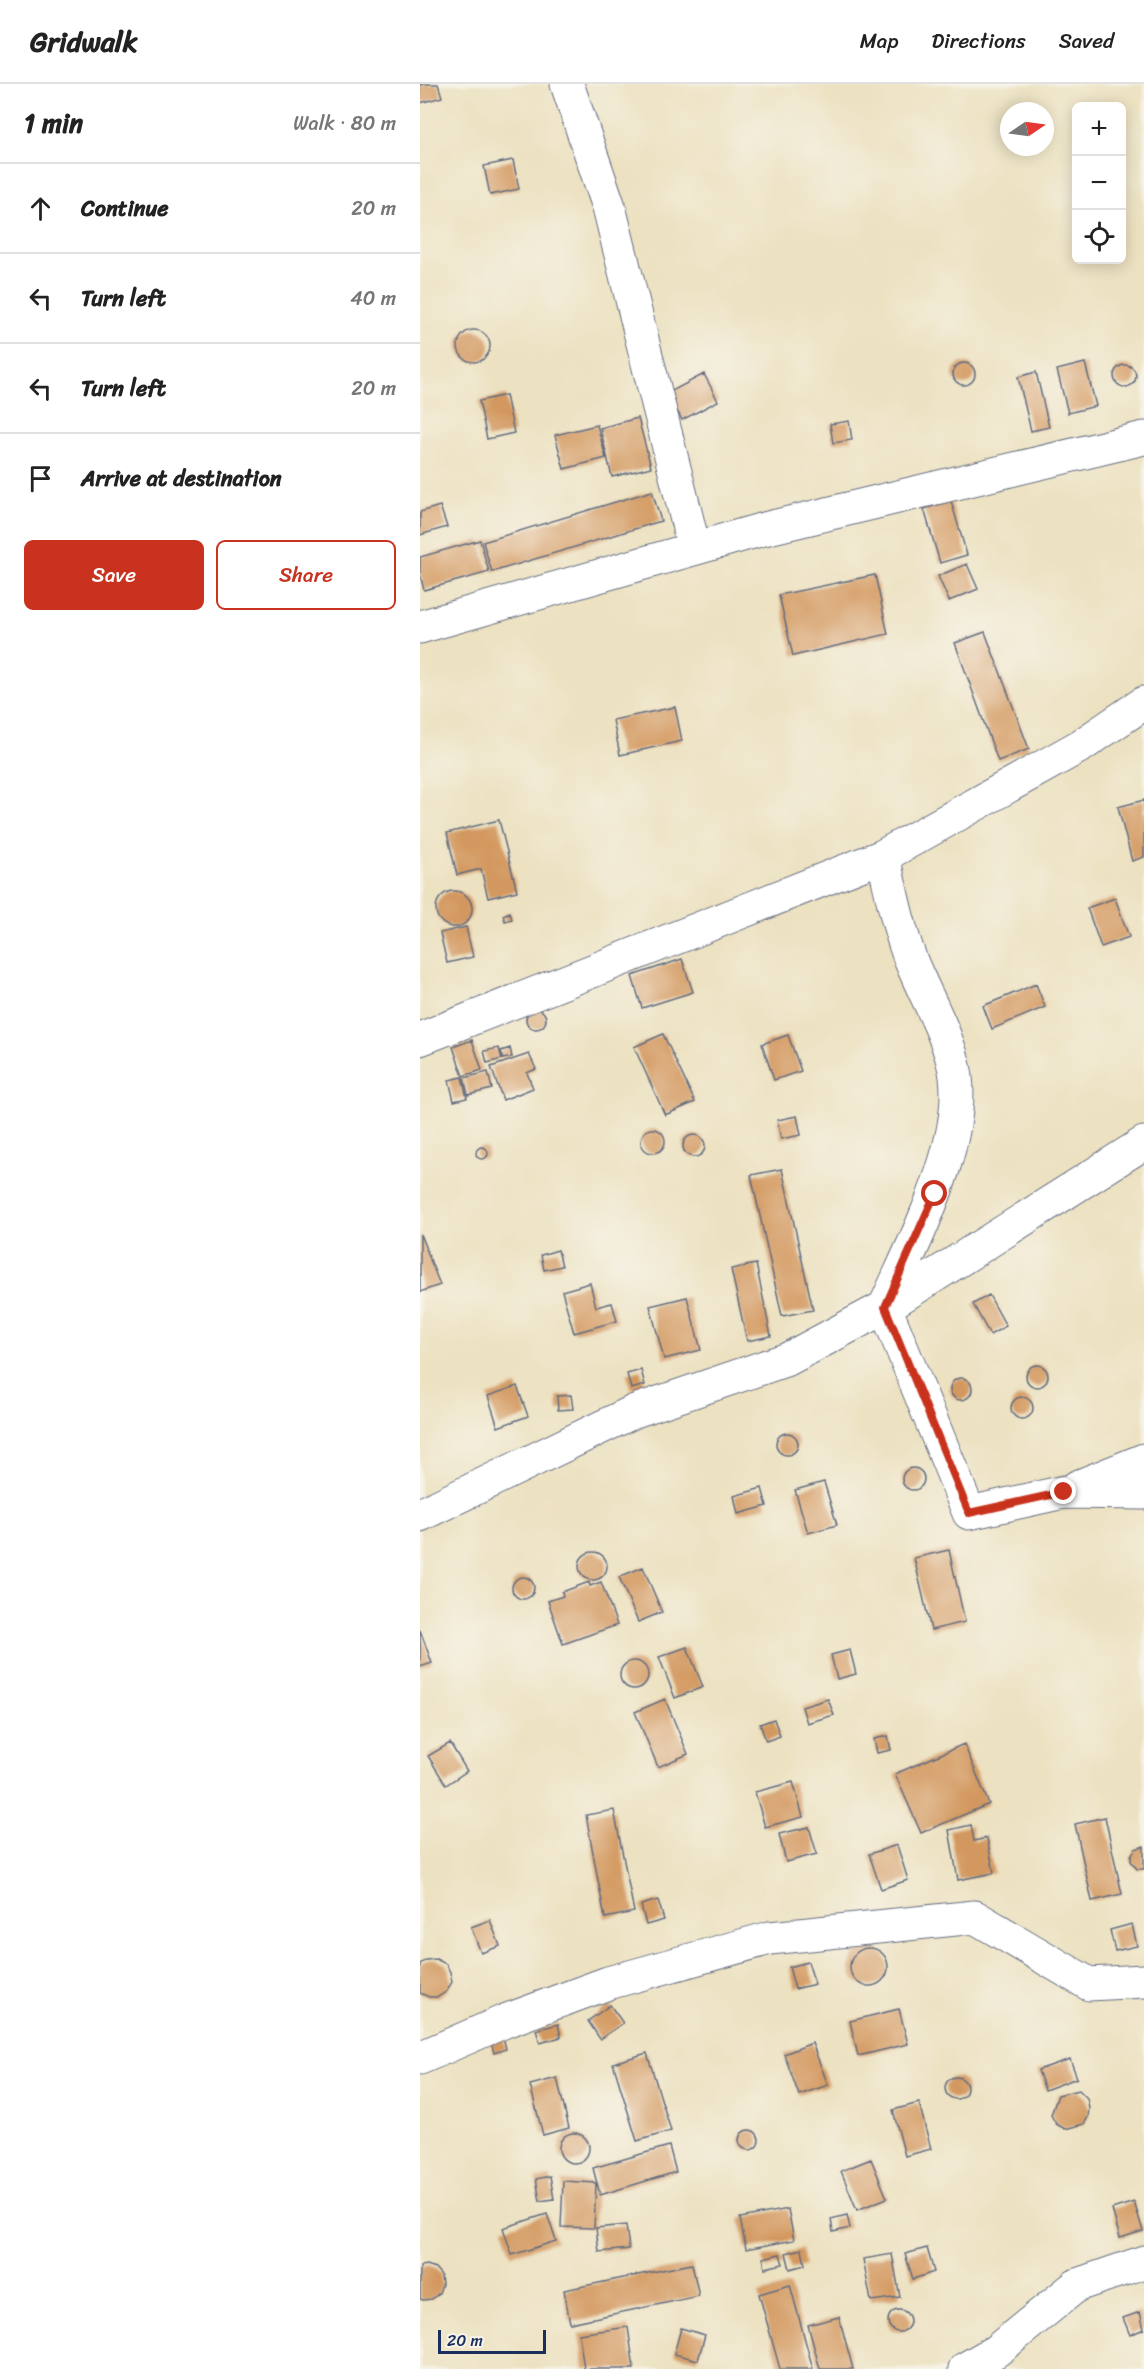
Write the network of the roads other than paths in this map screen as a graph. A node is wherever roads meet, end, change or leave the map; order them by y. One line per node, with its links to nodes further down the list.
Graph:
1 (567, 84): 3 (street)
2 (1144, 438): 3 (street)
3 (694, 549): 4 (street)
4 (421, 621)
5 (1144, 703): 6 (street)
6 (883, 856): 7 (street); 9 (street)
7 (420, 1039)
8 (1144, 1143): 9 (street)
9 (885, 1307): 11 (street); 13 (street)
10 (1144, 1460): 11 (street)
11 (1064, 1492): 12 (street)
12 (1144, 1494)
13 (420, 1515)
14 (1144, 1981): 15 (street)
15 (420, 2058)
16 (1144, 2262): 17 (street)
17 (965, 2369)

